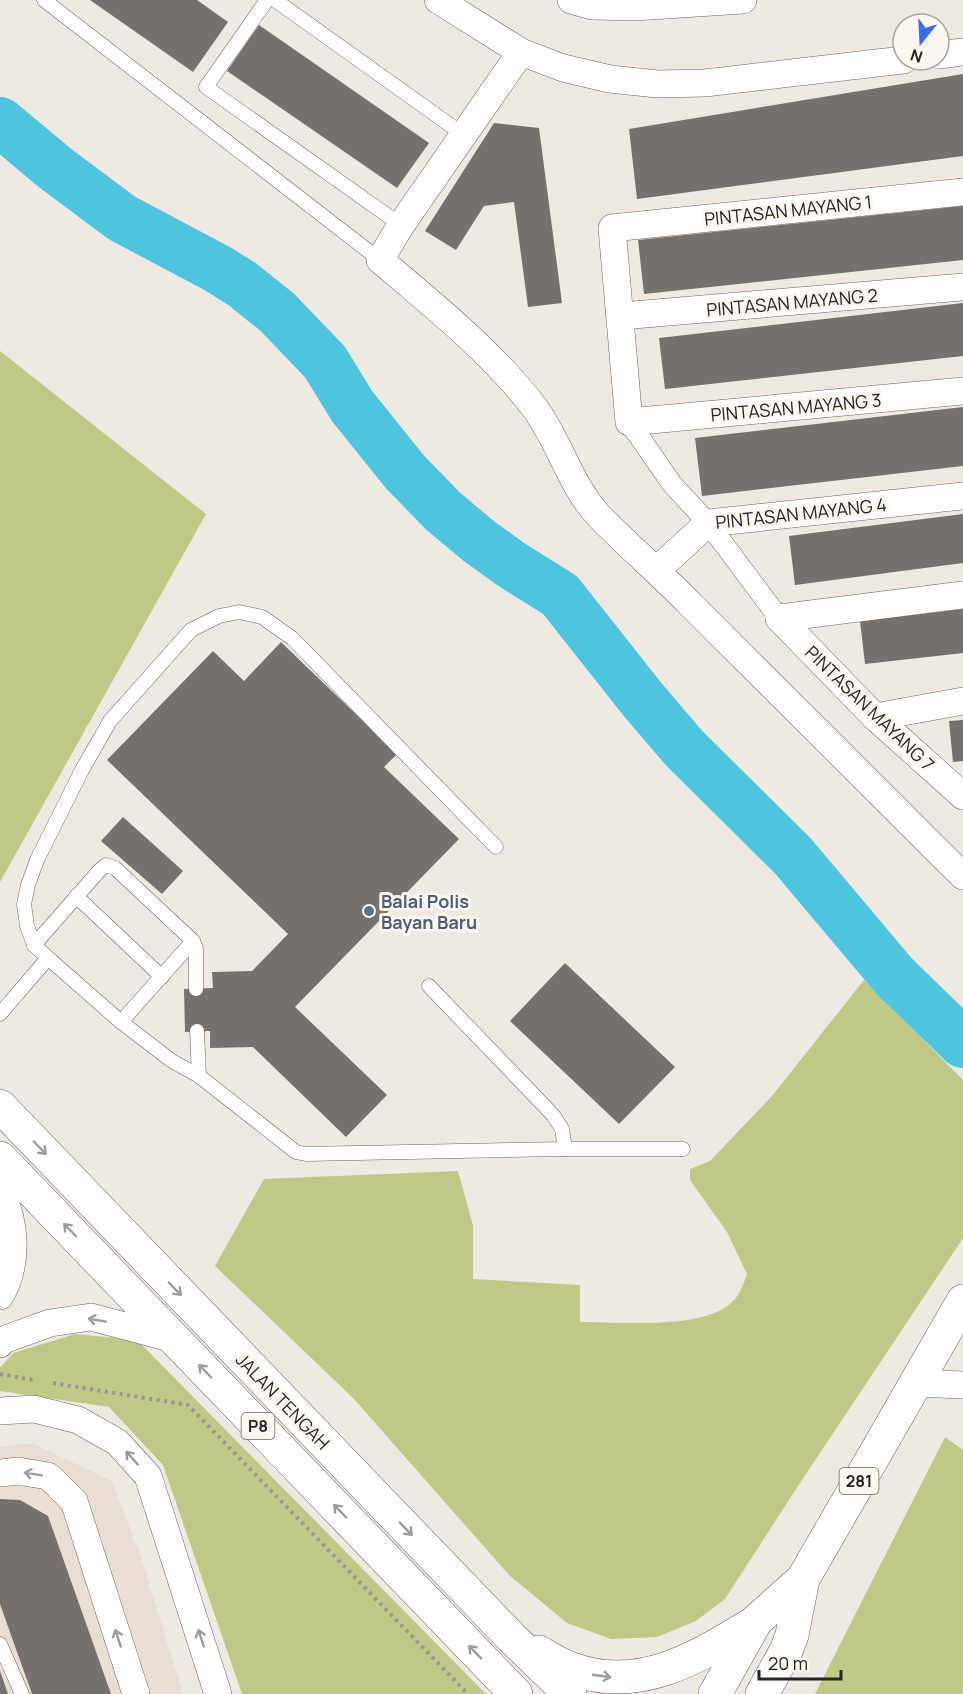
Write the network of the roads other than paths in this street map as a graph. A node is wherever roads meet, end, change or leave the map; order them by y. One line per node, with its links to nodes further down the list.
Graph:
1 (44, 0): 12 (lane)
2 (267, 0): 11 (lane)
3 (276, 0): 9 (lane)
4 (438, 0): 7 (street)
5 (571, 0): 6 (street)
6 (743, 0)
7 (521, 52): 8 (street); 9 (street)
8 (891, 61)
9 (464, 135): 11 (street)
10 (963, 192): 14 (street, PINTASAN MAYANG 1)
11 (401, 225): 12 (street)
12 (380, 260): 19 (street)
13 (963, 287): 14 (street, PINTASAN MAYANG 2)
14 (621, 316): 16 (street)
15 (963, 391): 16 (street, PINTASAN MAYANG 3)
16 (629, 422): 18 (street)
17 (963, 496): 18 (street, PINTASAN MAYANG 4)
18 (708, 523): 19 (street, PINTASAN MAYANG 4); 21 (street)
19 (657, 570): 26 (street)
20 (963, 595): 21 (street)
21 (779, 618): 23 (street, PINTASAN MAYANG 7)
22 (963, 701): 23 (street)
23 (875, 717): 24 (street, PINTASAN MAYANG 7)
24 (963, 796)
25 (496, 847): 29 (lane)
26 (963, 876)
27 (76, 896): 28 (lane); 29 (lane); 31 (lane)
28 (194, 941): 31 (lane); 33 (lane)
29 (34, 945): 30 (lane)
30 (48, 958): 34 (lane); 35 (lane)
31 (162, 977): 35 (lane)
32 (429, 986): 39 (lane)
33 (196, 989)
34 (0, 1014)
35 (121, 1022): 37 (lane)
36 (197, 1031): 37 (lane)
37 (199, 1076): 39 (lane)
38 (0, 1106): 53 (main road, JALAN TENGAH / P8, one-way to 53)
39 (565, 1149): 40 (lane)
40 (683, 1149)
41 (0, 1158): 45 (main road, JALAN TENGAH / P8, one-way to 41)
42 (0, 1191): 43 (street)
43 (0, 1296)
44 (963, 1301): 47 (main road, 281)
45 (174, 1339): 46 (street, one-way to 46); 59 (main road, JALAN TENGAH / P8, one-way to 45)
46 (0, 1344)
47 (915, 1383): 48 (street); 51 (main road, 281)
48 (963, 1385)
49 (0, 1411): 58 (street, one-way to 49)
50 (0, 1473): 57 (street, one-way to 50)
51 (802, 1579): 52 (main road, 281); 55 (main road, 281)
52 (756, 1622): 53 (main road, one-way to 52); 61 (main road, 281)
53 (511, 1637): 60 (main road, JALAN TENGAH / P8)
54 (0, 1644): 56 (lane)
55 (763, 1692)
56 (22, 1694)
57 (136, 1694)
58 (218, 1694)
59 (516, 1694)
60 (570, 1694)
61 (715, 1694)

